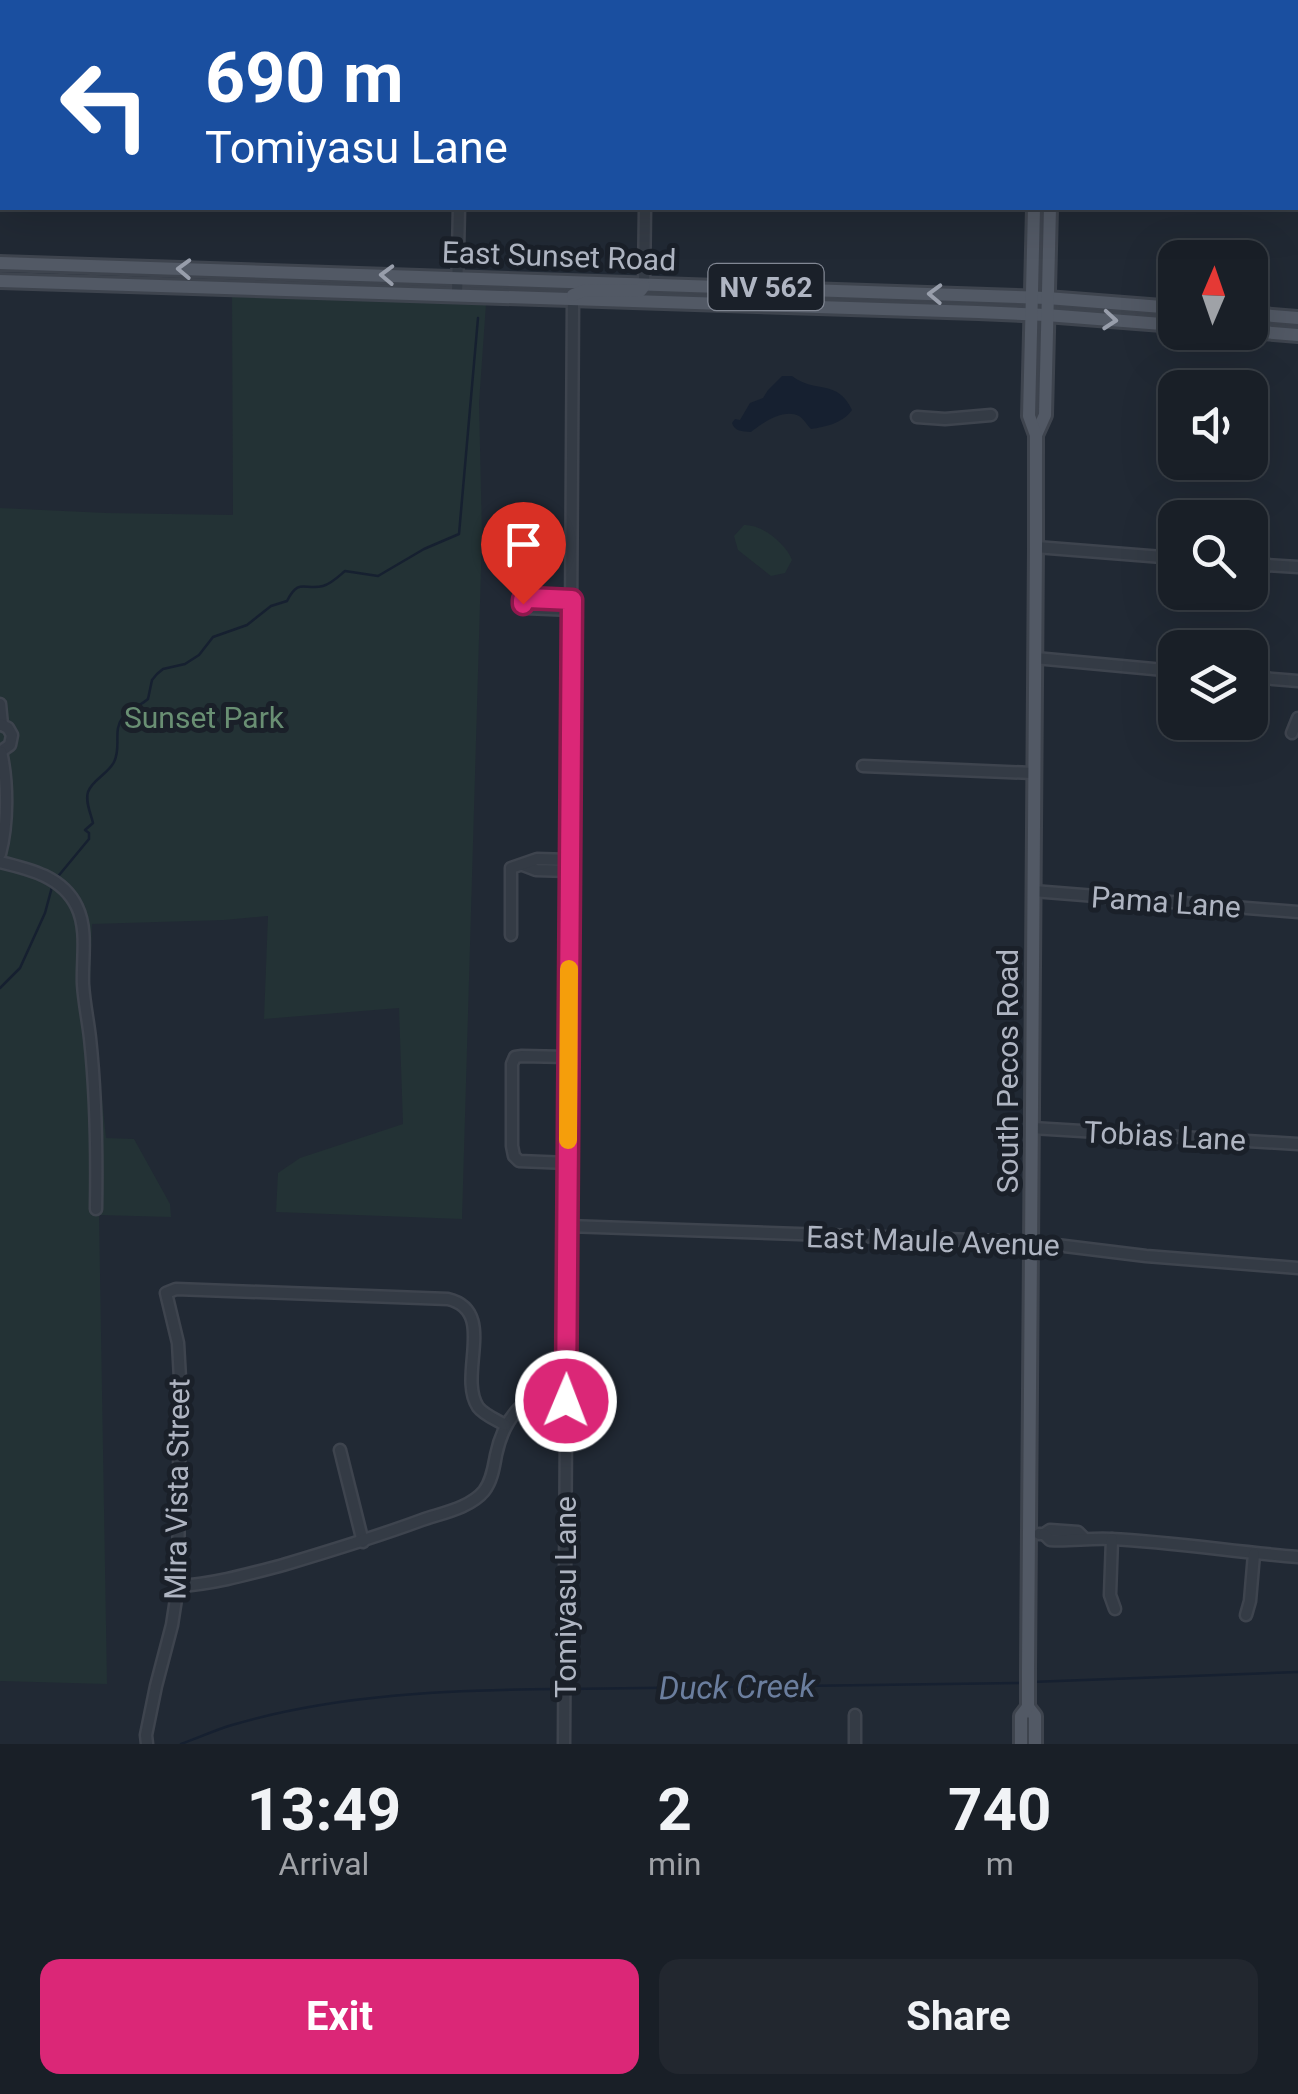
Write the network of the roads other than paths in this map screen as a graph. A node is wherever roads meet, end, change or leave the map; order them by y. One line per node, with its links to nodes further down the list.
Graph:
1 (460, 210): 7 (street)
2 (646, 210): 9 (street)
3 (1034, 210): 14 (main road, South Pecos Road)
4 (1050, 210): 14 (main road, South Pecos Road)
5 (0, 263): 6 (main road, East Sunset Road / NV 562, one-way to 5)
6 (282, 272): 7 (main road, East Sunset Road / NV 562, one-way to 6); 11 (main road)
7 (458, 277): 9 (main road, East Sunset Road / NV 562); 13 (street)
8 (0, 281): 11 (main road, East Sunset Road / NV 562)
9 (644, 283): 10 (main road, East Sunset Road / NV 562); 15 (main road)
10 (760, 287): 12 (main road, East Sunset Road / NV 562); 16 (main road)
11 (281, 290): 13 (main road, East Sunset Road / NV 562)
12 (856, 291): 14 (main road, East Sunset Road / NV 562, one-way to 12); 17 (main road)
13 (457, 295): 15 (main road, East Sunset Road / NV 562)
14 (1040, 297): 18 (main road, East Sunset Road / NV 562); 19 (main road, South Pecos Road)
15 (573, 299): 16 (main road, East Sunset Road / NV 562); 45 (street, Tomiyasu Lane)
16 (644, 301): 17 (main road, East Sunset Road / NV 562)
17 (759, 305): 19 (main road, East Sunset Road / NV 562)
18 (1158, 307)
19 (1039, 314): 22 (main road, East Sunset Road / NV 562, one-way to 22); 28 (main road, South Pecos Road)
20 (1268, 316): 21 (main road)
21 (1298, 322): 24 (main road)
22 (1158, 324)
23 (1268, 334): 24 (main road)
24 (1274, 334): 25 (main road)
25 (1298, 336)
26 (917, 416): 27 (street)
27 (991, 416)
28 (1036, 547): 29 (street); 32 (main road, South Pecos Road)
29 (1158, 557)
30 (1268, 565): 31 (street)
31 (1298, 567)
32 (1034, 658): 33 (street); 42 (main road, South Pecos Road)
33 (1158, 669)
34 (1268, 678): 35 (street)
35 (1298, 681)
36 (0, 704): 38 (street)
37 (1298, 718): 39 (street)
38 (1, 725): 40 (street)
39 (1292, 733)
40 (0, 752): 43 (street)
41 (863, 766): 42 (street)
42 (1033, 773): 46 (main road, South Pecos Road)
43 (0, 854)
44 (0, 862): 53 (street)
45 (570, 865): 48 (street); 49 (street, Tomiyasu Lane)
46 (1033, 891): 47 (street, Pama Lane); 50 (main road, South Pecos Road)
47 (1298, 912)
48 (511, 936)
49 (568, 1057): 52 (street, Tomiyasu Lane); 52 (street)
50 (1032, 1128): 51 (street, Tobias Lane); 55 (main road, South Pecos Road)
51 (1298, 1144)
52 (568, 1162): 54 (street, Tomiyasu Lane)
53 (96, 1208)
54 (567, 1226): 55 (street, East Maule Avenue); 57 (street, Tomiyasu Lane)
55 (1032, 1242): 56 (street, East Maule Avenue); 62 (main road, South Pecos Road)
56 (1298, 1268)
57 (566, 1382): 58 (street); 59 (street, Tomiyasu Lane)
58 (534, 1396): 59 (street); 60 (street)
59 (566, 1401): 73 (street, Tomiyasu Lane)
60 (505, 1425): 64 (street); 67 (street, Mira Vista Street)
61 (340, 1450): 64 (street)
62 (1037, 1534): 63 (street); 70 (main road, South Pecos Road)
63 (1112, 1539): 65 (street); 68 (street)
64 (363, 1542): 67 (street)
65 (1254, 1554): 66 (street); 69 (street)
66 (1298, 1556)
67 (178, 1586): 72 (street, Mira Vista Street)
68 (1116, 1609)
69 (1246, 1615)
70 (1029, 1705): 75 (main road, South Pecos Road); 76 (main road)
71 (855, 1714): 74 (street)
72 (146, 1740)
73 (564, 1744)
74 (855, 1744)
75 (1021, 1744)
76 (1035, 1744)

